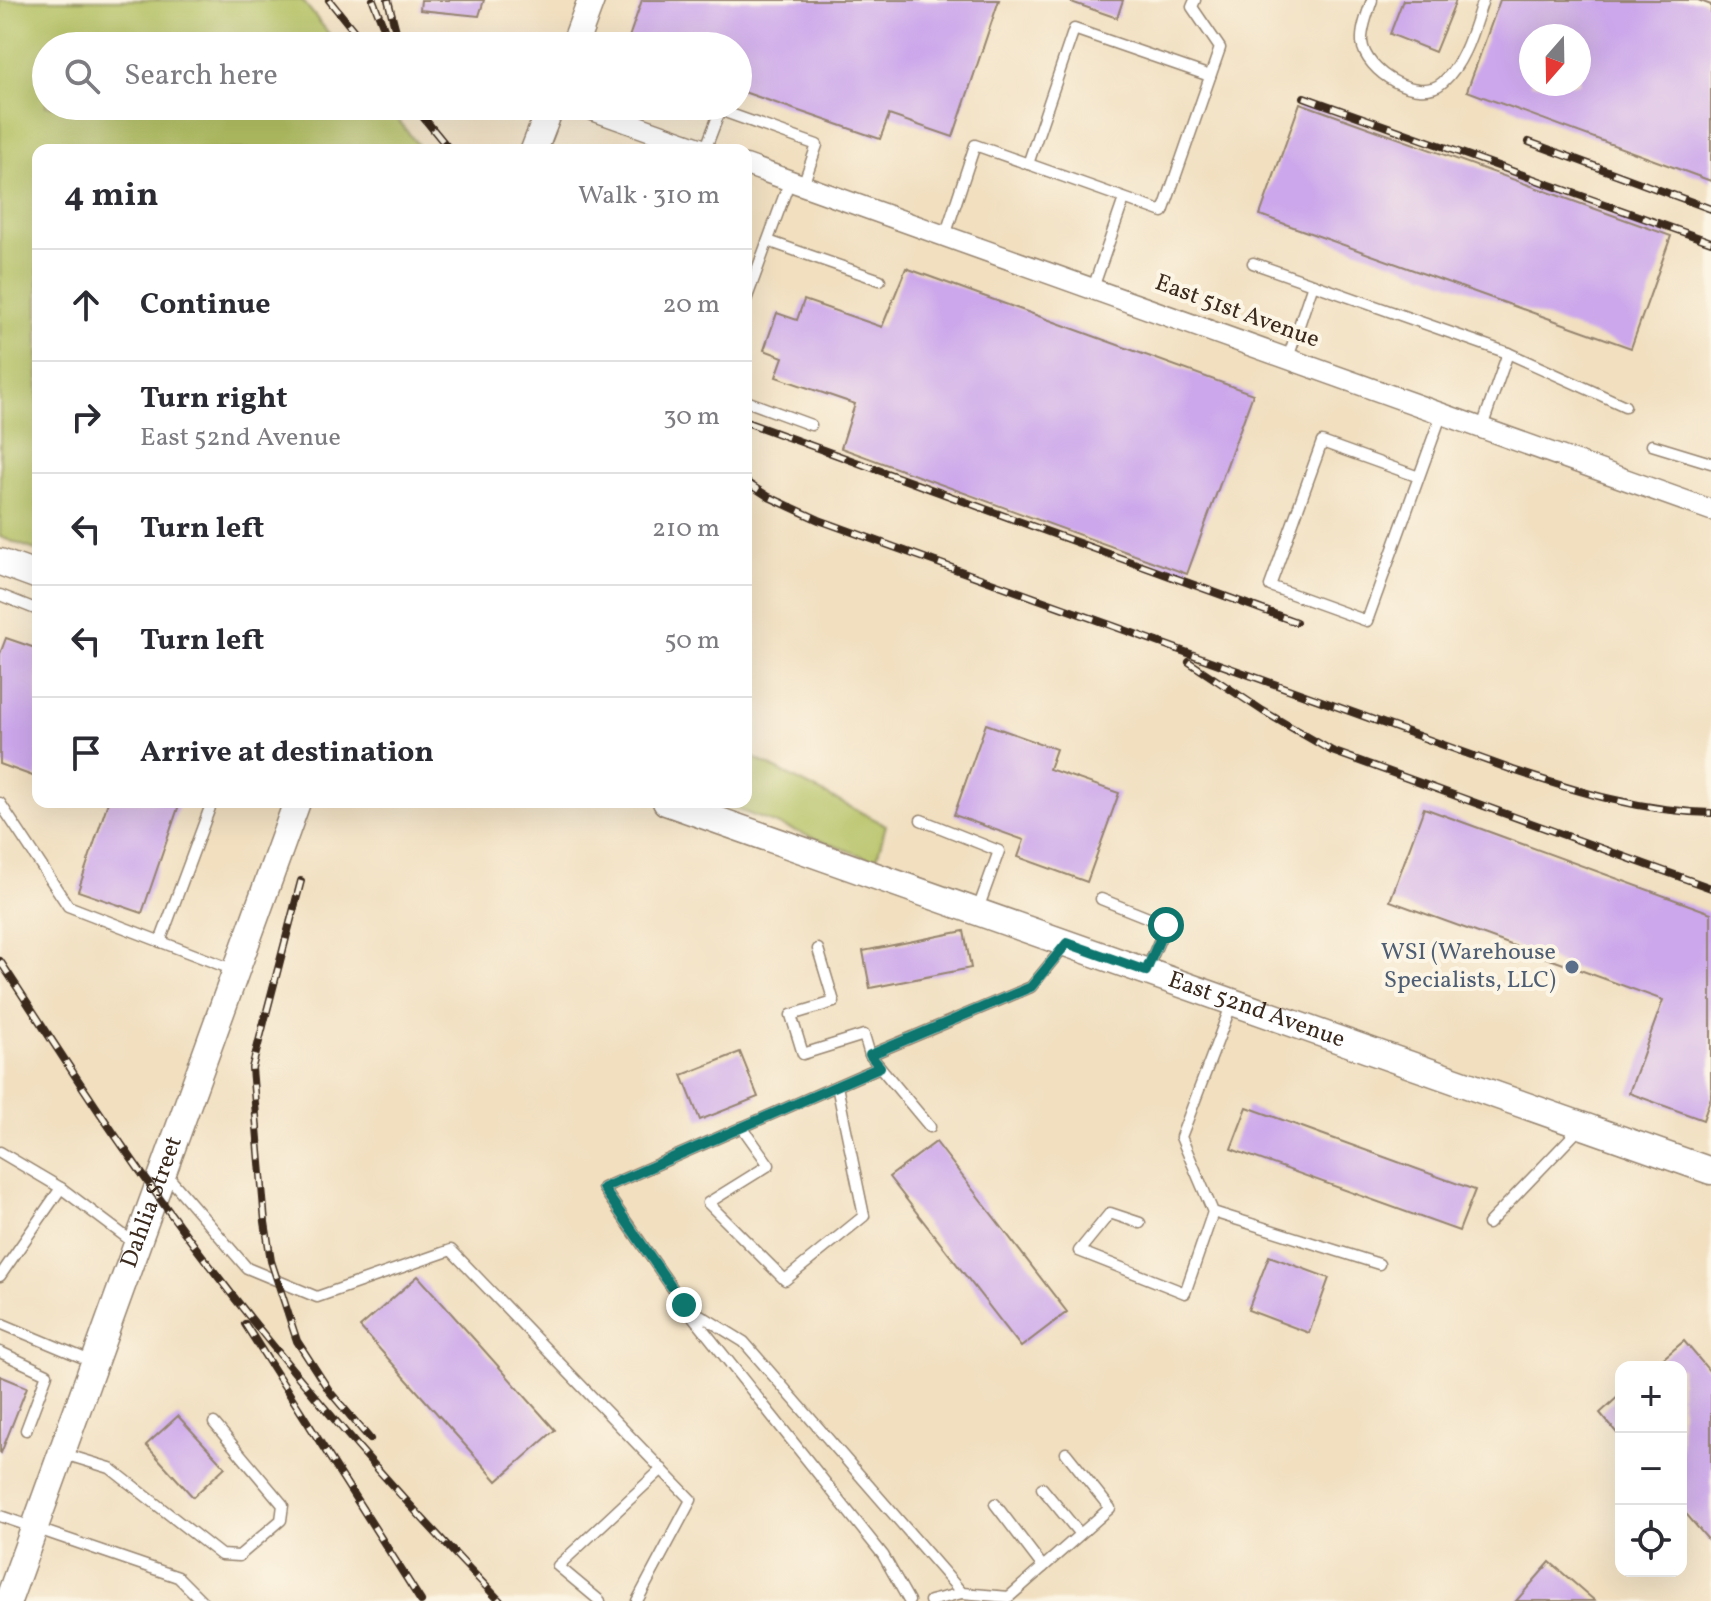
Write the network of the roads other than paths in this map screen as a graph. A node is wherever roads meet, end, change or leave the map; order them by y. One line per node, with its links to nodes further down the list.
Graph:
1 (591, 0): 5 (street)
2 (1195, 0): 6 (lane)
3 (1372, 0): 4 (lane)
4 (1483, 0)
5 (579, 32)
6 (1210, 76): 14 (lane); 17 (lane)
7 (546, 120): 11 (street)
8 (614, 120): 12 (street)
9 (717, 120): 13 (lane)
10 (746, 120): 16 (lane)
11 (536, 144)
12 (672, 144)
13 (707, 144)
14 (1028, 164): 17 (lane); 18 (lane)
15 (752, 167): 16 (street, East 51st Avenue)
16 (797, 182): 18 (street, East 51st Avenue); 19 (lane)
17 (1124, 199): 24 (lane)
18 (945, 236): 24 (street, East 51st Avenue)
19 (768, 241): 21 (lane); 22 (lane)
20 (1253, 263): 23 (lane)
21 (880, 280)
22 (752, 284)
23 (1313, 284): 25 (lane); 26 (lane)
24 (1093, 288): 26 (street, East 51st Avenue)
25 (1508, 353): 28 (lane); 31 (lane)
26 (1288, 358): 29 (street, East 51st Avenue)
27 (752, 403): 30 (lane)
28 (1625, 406)
29 (1442, 413): 31 (street, East 51st Avenue); 34 (lane)
30 (811, 425)
31 (1482, 427): 35 (street, East 51st Avenue)
32 (1652, 445): 33 (lane)
33 (1711, 463)
34 (1419, 477): 34 (lane)
35 (1711, 510)
36 (0, 562): 37 (street)
37 (32, 574)
38 (0, 595): 39 (lane)
39 (32, 608)
40 (0, 803): 47 (lane)
41 (210, 808): 47 (lane)
42 (296, 808): 50 (street, Dahlia Street)
43 (683, 808): 46 (street, East 52nd Avenue)
44 (921, 820): 46 (lane)
45 (1101, 899): 51 (lane)
46 (977, 911): 48 (street, East 52nd Avenue)
47 (160, 942): 50 (lane)
48 (1067, 943): 51 (street, East 52nd Avenue); 53 (lane)
49 (818, 949): 53 (lane)
50 (236, 971): 60 (street, Dahlia Street)
51 (1146, 971): 52 (street, East 52nd Avenue)
52 (1233, 1001): 56 (street, East 52nd Avenue); 63 (lane)
53 (870, 1055): 54 (lane)
54 (880, 1067): 55 (lane); 58 (lane)
55 (837, 1086): 57 (lane); 57 (lane)
56 (1583, 1125): 61 (street, East 52nd Avenue); 65 (lane)
57 (742, 1127): 69 (lane)
58 (930, 1127)
59 (0, 1152): 62 (lane)
60 (164, 1171): 66 (street, Dahlia Street); 77 (lane)
61 (1711, 1171)
62 (61, 1188): 66 (lane); 68 (lane)
63 (1213, 1212): 64 (lane); 67 (lane)
64 (1140, 1223)
65 (1488, 1224)
66 (137, 1245): 72 (street, Dahlia Street)
67 (1379, 1264)
68 (0, 1276)
69 (684, 1305): 84 (lane); 89 (lane)
70 (0, 1323): 72 (lane)
71 (0, 1352): 74 (lane)
72 (94, 1363): 75 (street, Dahlia Street)
73 (214, 1423): 75 (lane)
74 (26, 1430)
75 (62, 1453): 81 (street, Dahlia Street)
76 (1066, 1453): 82 (lane)
77 (662, 1469): 87 (lane); 88 (lane)
78 (1042, 1488): 82 (lane)
79 (995, 1504): 83 (lane)
80 (0, 1516): 81 (lane)
81 (35, 1528): 85 (street, Dahlia Street); 86 (lane)
82 (1080, 1534): 83 (lane)
83 (1043, 1567): 84 (lane)
84 (962, 1593): 90 (lane)
85 (8, 1601)
86 (202, 1601)
87 (600, 1601)
88 (637, 1601)
89 (909, 1601)
90 (930, 1601)

